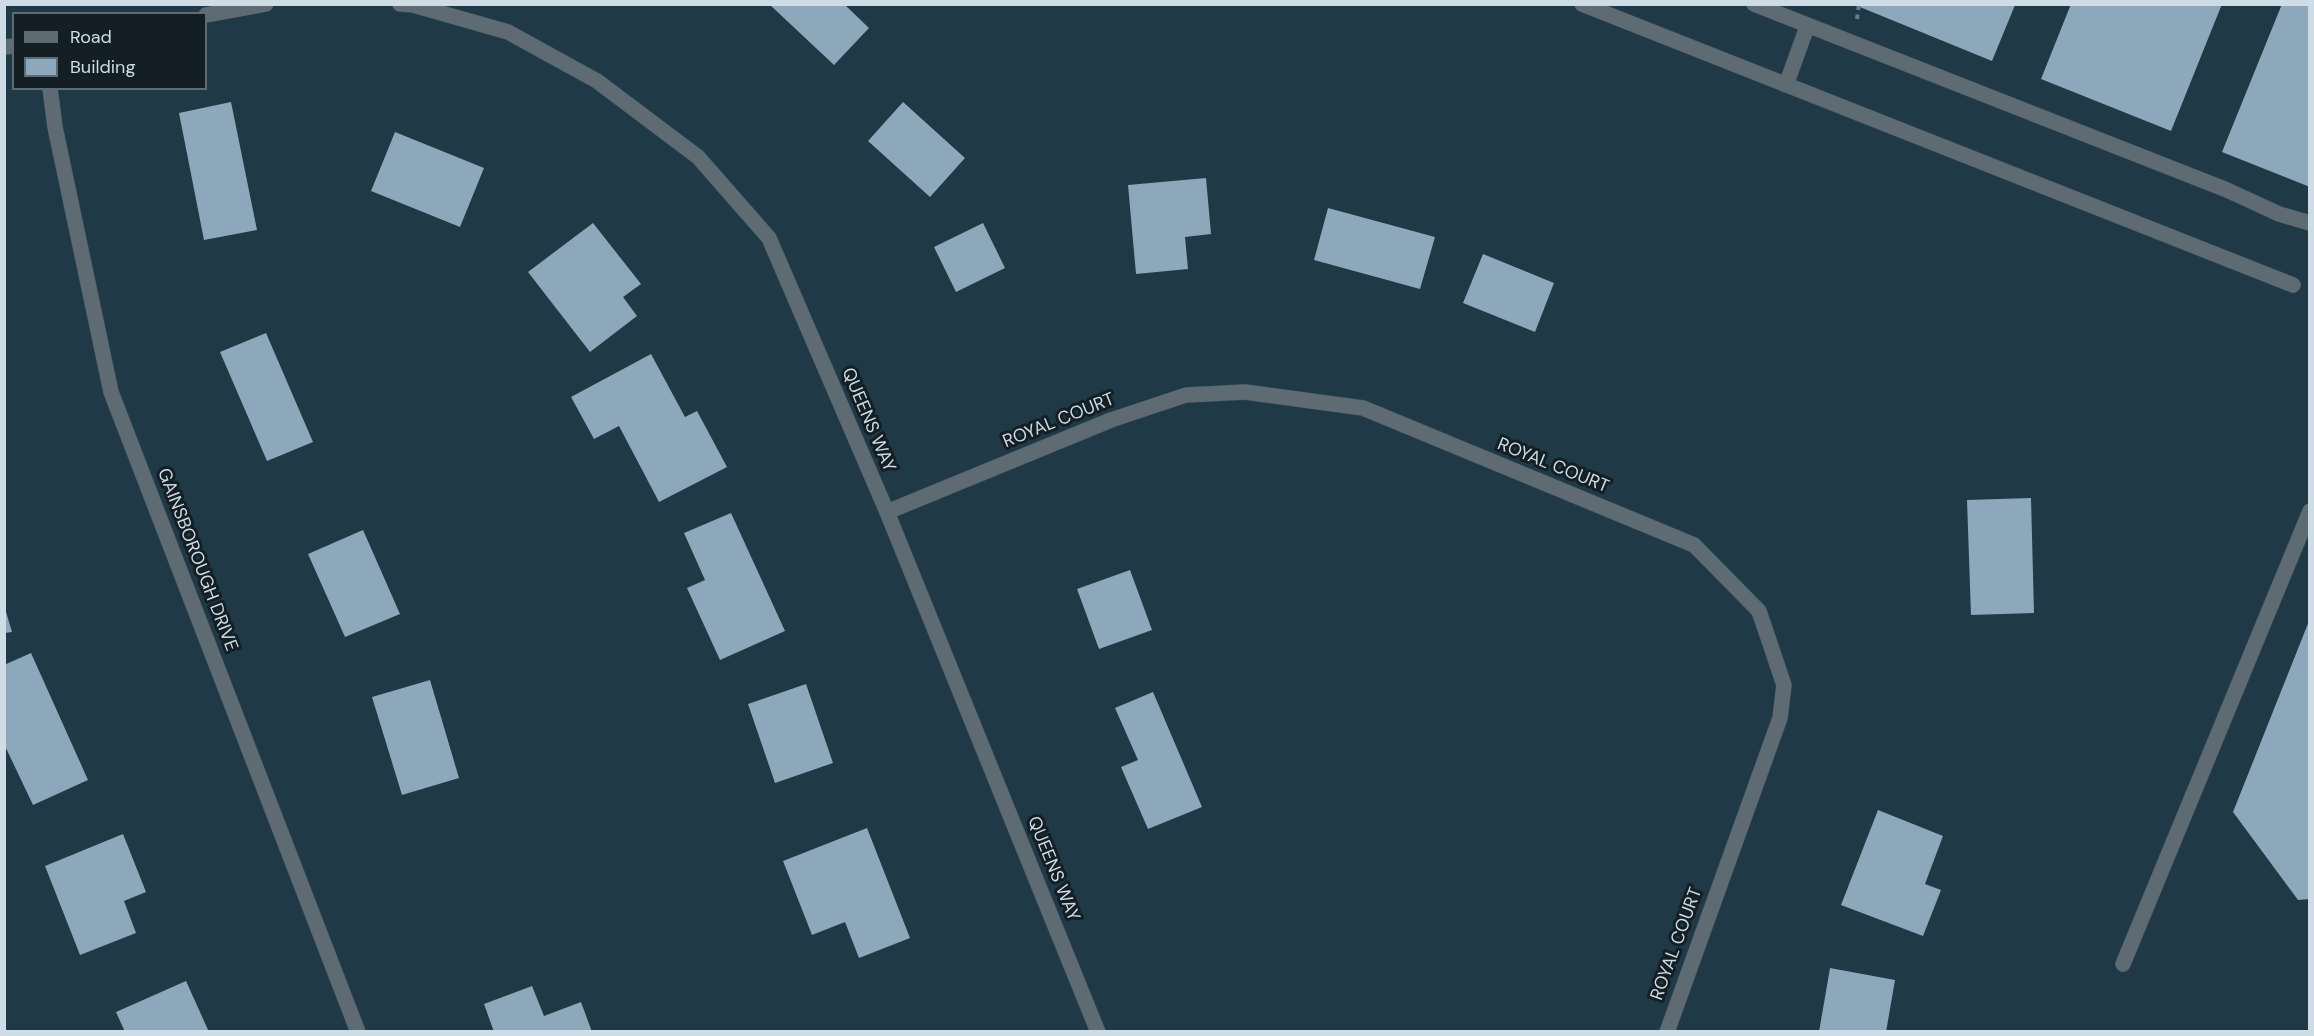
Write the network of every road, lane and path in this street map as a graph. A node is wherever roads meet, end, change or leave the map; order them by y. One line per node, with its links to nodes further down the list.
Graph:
1 (266, 4): 5 (street)
2 (400, 4): 11 (street, QUEENS WAY)
3 (1582, 4): 7 (street)
4 (1754, 4): 6 (street)
5 (207, 15)
6 (1807, 27): 7 (street); 9 (street)
7 (1786, 86): 10 (street)
8 (50, 90): 14 (street, GAINSBOROUGH DRIVE)
9 (2310, 223)
10 (2293, 285)
11 (887, 512): 15 (street, QUEENS WAY); 16 (street, ROYAL COURT)
12 (2310, 512): 13 (street)
13 (2123, 964)
14 (358, 1032)
15 (1098, 1032)
16 (1667, 1032)

